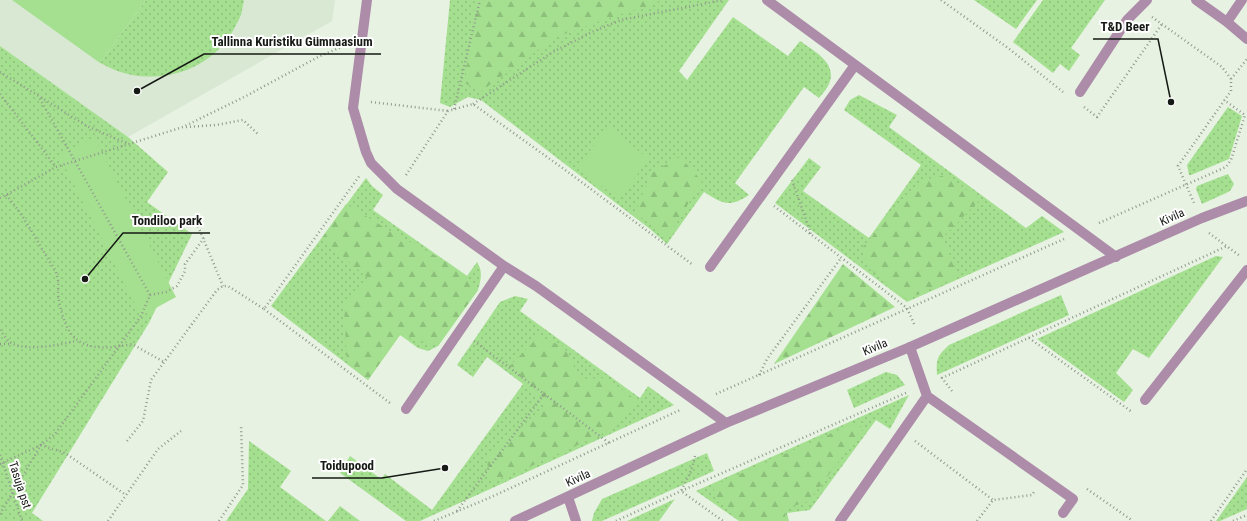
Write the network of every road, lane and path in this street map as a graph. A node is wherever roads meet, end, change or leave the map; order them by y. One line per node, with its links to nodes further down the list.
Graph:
1 (367, 0): 12 (street)
2 (480, 0): 24 (path)
3 (723, 0): 23 (path)
4 (767, 0): 15 (street)
5 (941, 0): 19 (path)
6 (1147, 0): 9 (street)
7 (1196, 0): 10 (street)
8 (1242, 0): 10 (street)
9 (1140, 8): 11 (path); 19 (street)
10 (1227, 22): 13 (street)
11 (1162, 24): 17 (path); 19 (path)
12 (362, 38): 21 (street); 26 (path)
13 (1247, 39)
14 (1247, 59): 17 (path)
15 (855, 65): 30 (street); 41 (street)
16 (0, 72): 20 (path)
17 (1231, 79): 22 (path)
18 (0, 94): 32 (path)
19 (1078, 96)
20 (39, 98): 28 (path); 29 (path)
21 (354, 100): 25 (path); 31 (street)
22 (1224, 100): 33 (path); 33 (path)
23 (473, 104): 24 (path); 49 (path)
24 (454, 109): 25 (path)
25 (448, 111): 34 (path)
26 (183, 127): 27 (path); 28 (path)
27 (260, 135)
28 (129, 144): 29 (path)
29 (74, 161): 32 (path); 52 (path)
30 (786, 162): 36 (street); 42 (path)
31 (371, 163): 34 (street); 54 (path)
32 (56, 167): 35 (path)
33 (1186, 184): 39 (path); 41 (path)
34 (397, 189): 48 (street)
35 (6, 195): 37 (path); 58 (path)
36 (761, 196): 42 (path); 49 (street)
37 (0, 198)
38 (1247, 201): 39 (street, Kivila)
39 (1202, 218): 44 (path); 45 (street, Kivila)
40 (195, 219): 43 (path)
41 (1081, 232): 45 (street); 53 (path)
42 (811, 235): 47 (path)
43 (204, 238): 51 (path); 52 (path)
44 (1227, 246): 46 (path); 57 (path)
45 (1116, 257): 59 (street, Kivila)
46 (1242, 257)
47 (842, 258): 53 (path); 65 (path)
48 (504, 266): 56 (street); 72 (street)
49 (710, 267)
50 (1247, 270): 71 (street)
51 (223, 286): 54 (path); 64 (path)
52 (150, 295): 62 (path)
53 (907, 308): 59 (path); 65 (path)
54 (264, 309): 73 (path)
55 (0, 330): 61 (path)
56 (460, 331): 69 (path); 73 (street)
57 (1029, 338): 66 (path); 71 (path)
58 (76, 340): 61 (path); 62 (path)
59 (922, 341): 63 (street, Kivila)
60 (0, 344): 61 (path)
61 (11, 344)
62 (119, 346): 64 (path); 81 (path)
63 (910, 347): 67 (street); 74 (street, Kivila)
64 (164, 362): 79 (path)
65 (759, 375): 72 (path)
66 (942, 378): 67 (path); 68 (path)
67 (924, 386): 70 (street); 87 (path)
68 (953, 392)
69 (544, 394): 80 (path); 92 (path)
70 (928, 396): 77 (street); 85 (street)
71 (1145, 400)
72 (698, 402): 74 (street); 80 (path)
73 (406, 409)
74 (726, 423): 78 (street, Kivila)
75 (241, 425): 98 (path)
76 (181, 431): 89 (path)
77 (903, 432): 91 (path); 104 (street)
78 (701, 435): 87 (path); 90 (street, Kivila)
79 (127, 441)
80 (609, 443): 92 (path)
81 (41, 445): 83 (path); 88 (path); 89 (path)
82 (0, 455): 83 (path, Tasuja pst)
83 (2, 464): 88 (path, Tasuja pst)
84 (1247, 469): 107 (path)
85 (1044, 479): 91 (path); 93 (street)
86 (1085, 487): 106 (path)
87 (681, 491): 102 (path); 103 (path)
88 (12, 493): 94 (path); 96 (path, Tasuja pst)
89 (126, 495): 97 (path)
90 (568, 497): 100 (street, Kivila); 101 (street)
91 (992, 500): 105 (path)
92 (456, 512): 99 (path)
93 (1063, 513)
94 (0, 514)
95 (1247, 515): 108 (path)
96 (22, 521)
97 (108, 521)
98 (219, 521)
99 (434, 521)
100 (515, 521)
101 (576, 521)
102 (616, 521)
103 (723, 521)
104 (840, 521)
105 (977, 521)
106 (1132, 521)
107 (1210, 521)
108 (1233, 521)

